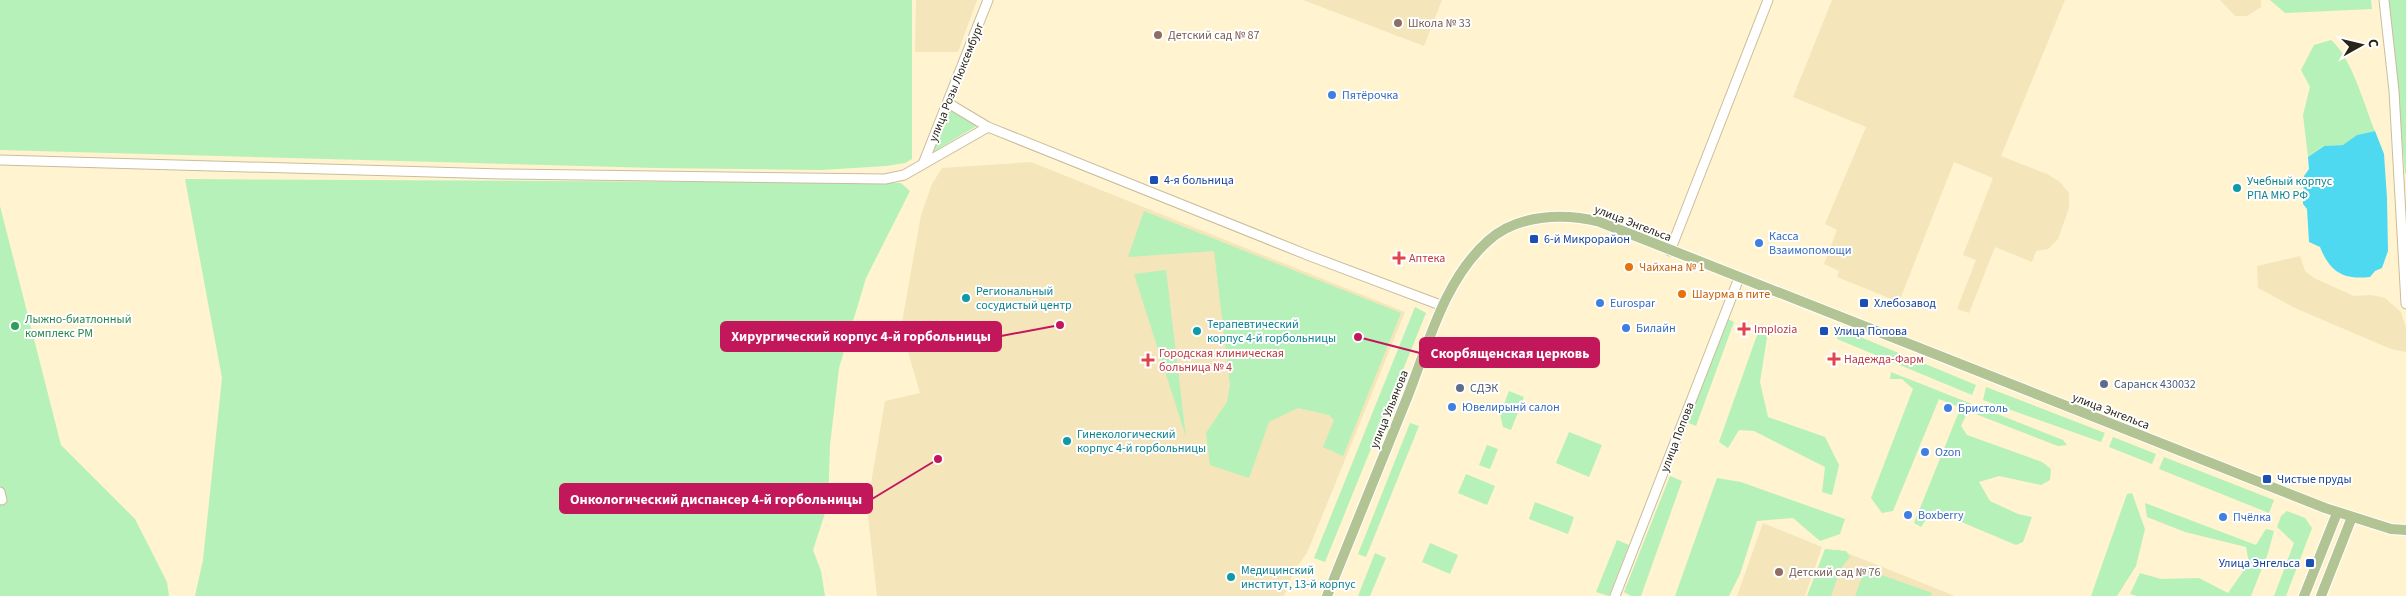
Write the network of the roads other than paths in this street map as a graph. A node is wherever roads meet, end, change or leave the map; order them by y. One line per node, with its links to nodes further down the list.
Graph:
1 (988, 0): 4 (street, улица Розы Люксембург)
2 (1768, 0): 9 (street)
3 (2384, 0): 11 (street)
4 (948, 103): 5 (street); 7 (street, улица Розы Люксембург)
5 (988, 127): 7 (street); 13 (street)
6 (0, 160): 7 (street)
7 (923, 164)
8 (1489, 240): 9 (main road, улица Энгельса); 13 (main road, улица Ульянова)
9 (1670, 251): 10 (main road, улица Энгельса)
10 (1739, 278): 14 (main road, улица Энгельса); 18 (street, улица Попова)
11 (2406, 288): 12 (street)
12 (2406, 304)
13 (1443, 306): 17 (main road, улица Ульянова)
14 (2337, 513): 15 (main road, улица Энгельса); 19 (main road)
15 (2352, 517): 16 (main road, улица Энгельса); 20 (main road)
16 (2406, 530)
17 (1327, 596)
18 (1615, 596)
19 (2304, 596)
20 (2321, 596)

